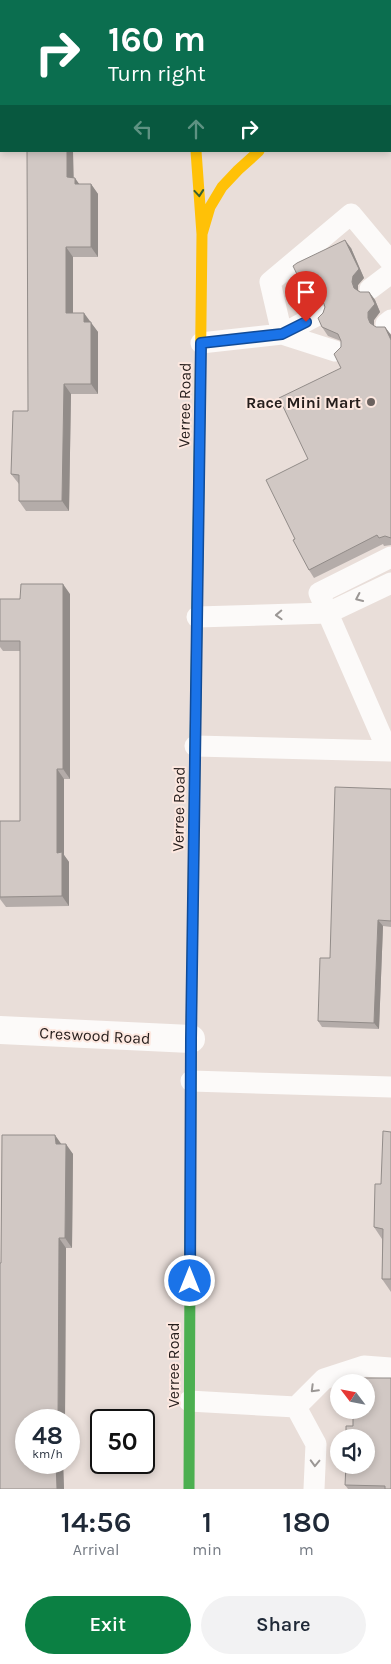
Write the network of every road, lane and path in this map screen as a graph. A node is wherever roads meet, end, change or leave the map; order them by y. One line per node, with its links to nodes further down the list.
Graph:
1 (196, 152): 3 (main road, one-way to 3)
2 (258, 152): 3 (main road, Verree Road)
3 (202, 234): 9 (main road, Verree Road)
4 (391, 262): 8 (lane)
5 (391, 273): 6 (lane)
6 (370, 289)
7 (318, 315): 8 (lane)
8 (282, 334): 9 (lane); 10 (lane)
9 (201, 343): 14 (main road, Verree Road)
10 (335, 351)
11 (391, 557): 13 (lane)
12 (391, 584): 13 (lane, one-way to 13)
13 (328, 614): 14 (lane, one-way to 14); 16 (lane)
14 (197, 617): 15 (main road, Verree Road)
15 (195, 746): 16 (lane); 18 (main road, Verree Road)
16 (390, 751)
17 (0, 1030): 18 (street, Creswood Road)
18 (191, 1039): 19 (main road, Verree Road)
19 (191, 1081): 20 (lane); 22 (main road, Verree Road)
20 (391, 1087)
21 (391, 1368): 23 (lane, one-way to 23)
22 (190, 1401): 23 (lane); 24 (main road, Verree Road)
23 (296, 1407): 25 (lane, one-way to 25)
24 (189, 1489)
25 (314, 1489)

